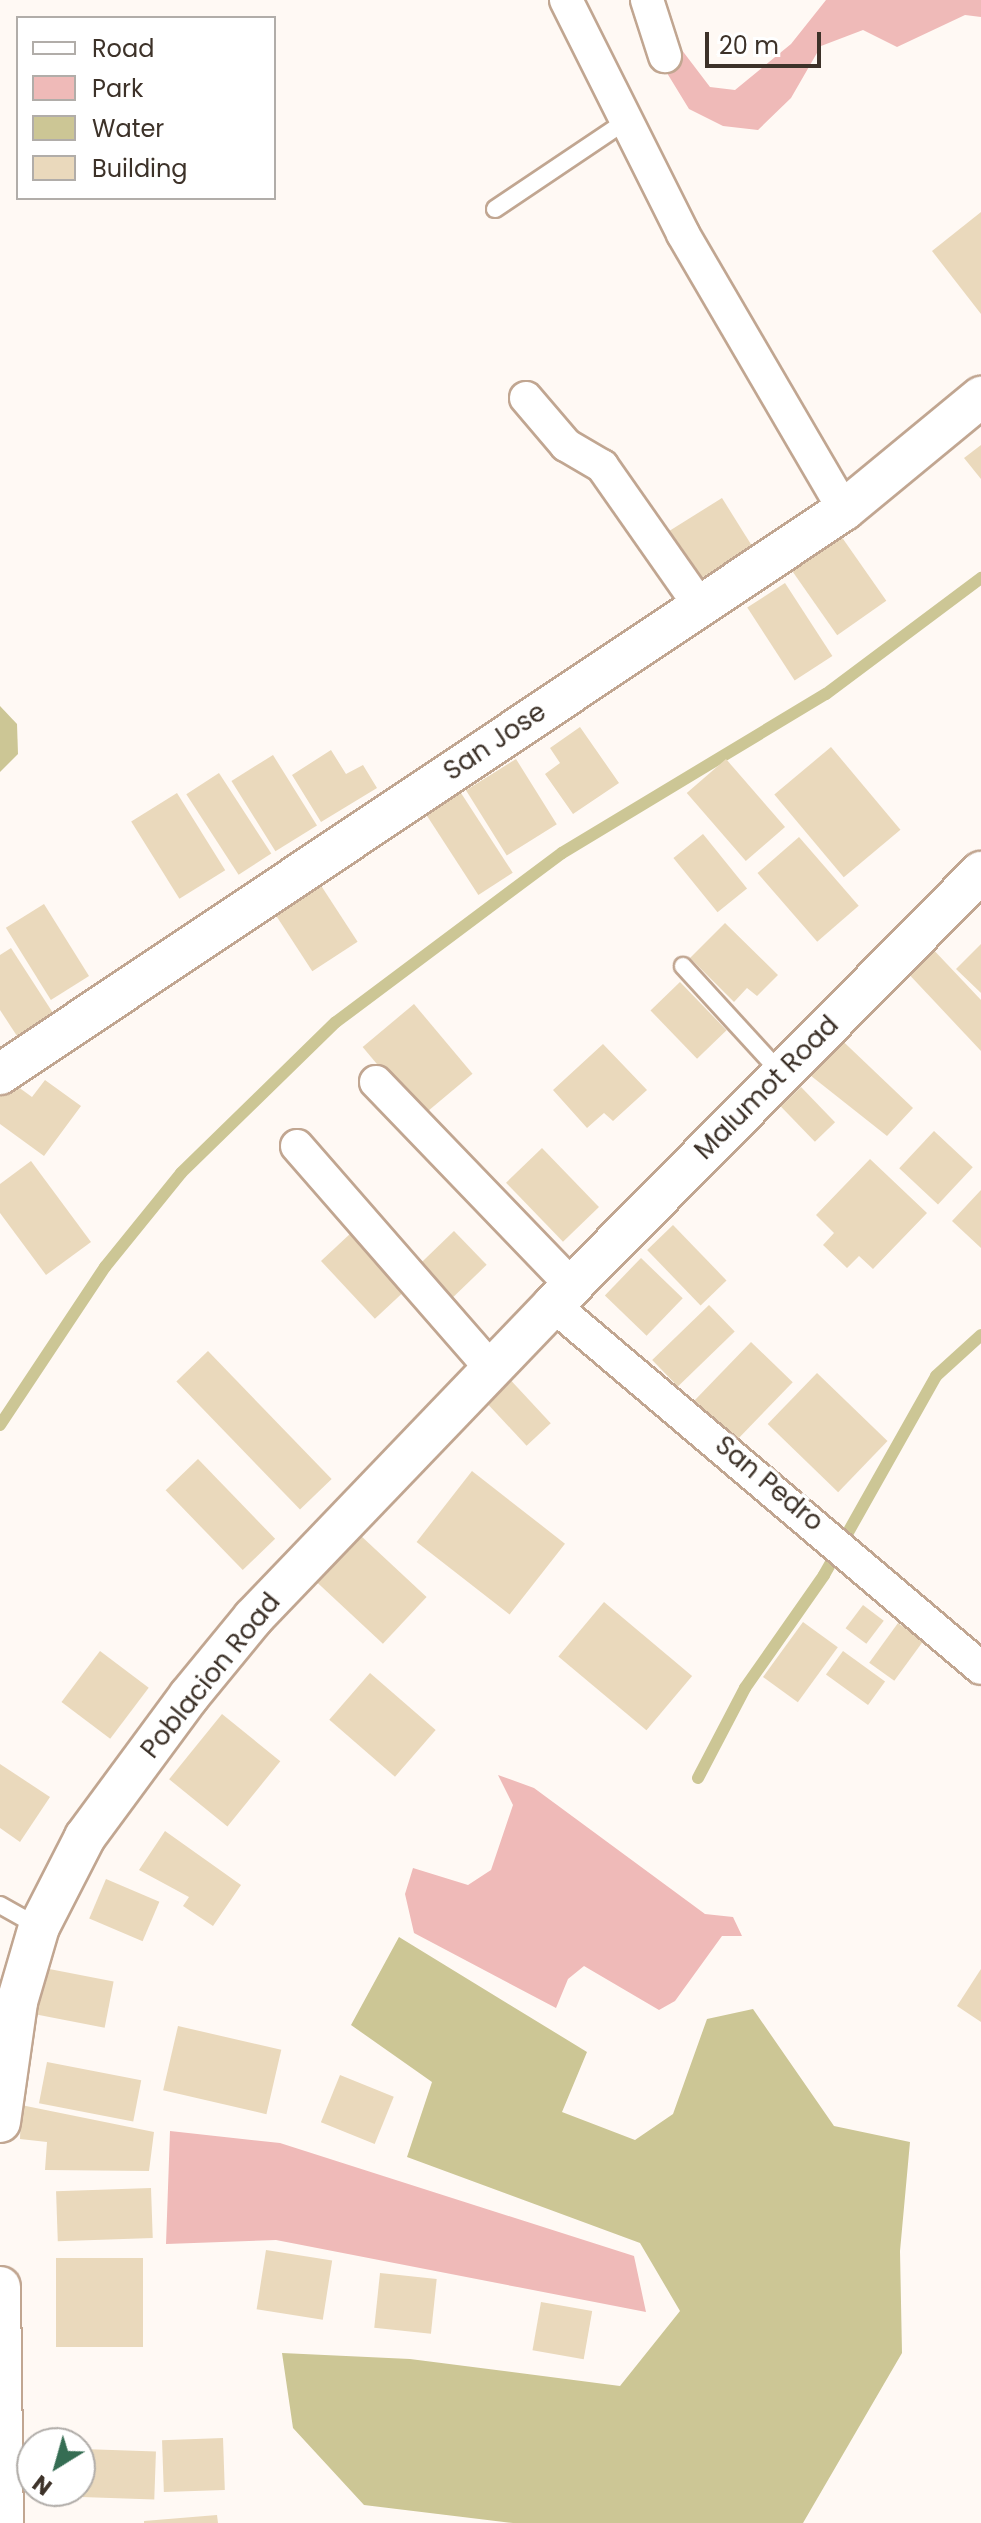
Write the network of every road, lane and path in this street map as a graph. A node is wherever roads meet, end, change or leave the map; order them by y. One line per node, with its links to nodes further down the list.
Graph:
1 (566, 0): 4 (street)
2 (647, 0): 3 (street)
3 (665, 56)
4 (626, 121): 5 (lane); 8 (street)
5 (495, 209)
6 (981, 397): 8 (street, San Jose)
7 (526, 398): 9 (street)
8 (844, 510): 9 (street, San Jose)
9 (700, 606): 12 (street, San Jose)
10 (981, 872): 13 (street, Malumot Road)
11 (683, 966): 13 (lane)
12 (2, 1070)
13 (782, 1074): 16 (street, Malumot Road)
14 (376, 1082): 16 (street, San Pedro)
15 (297, 1146): 17 (street)
16 (562, 1296): 17 (street, Poblacion Road); 18 (street, San Pedro)
17 (493, 1371): 20 (street, Poblacion Road)
18 (981, 1668)
19 (0, 1905): 20 (lane)
20 (39, 1927): 21 (street, Poblacion Road)
21 (0, 2122)
22 (0, 2287): 23 (street)
23 (3, 2523)

